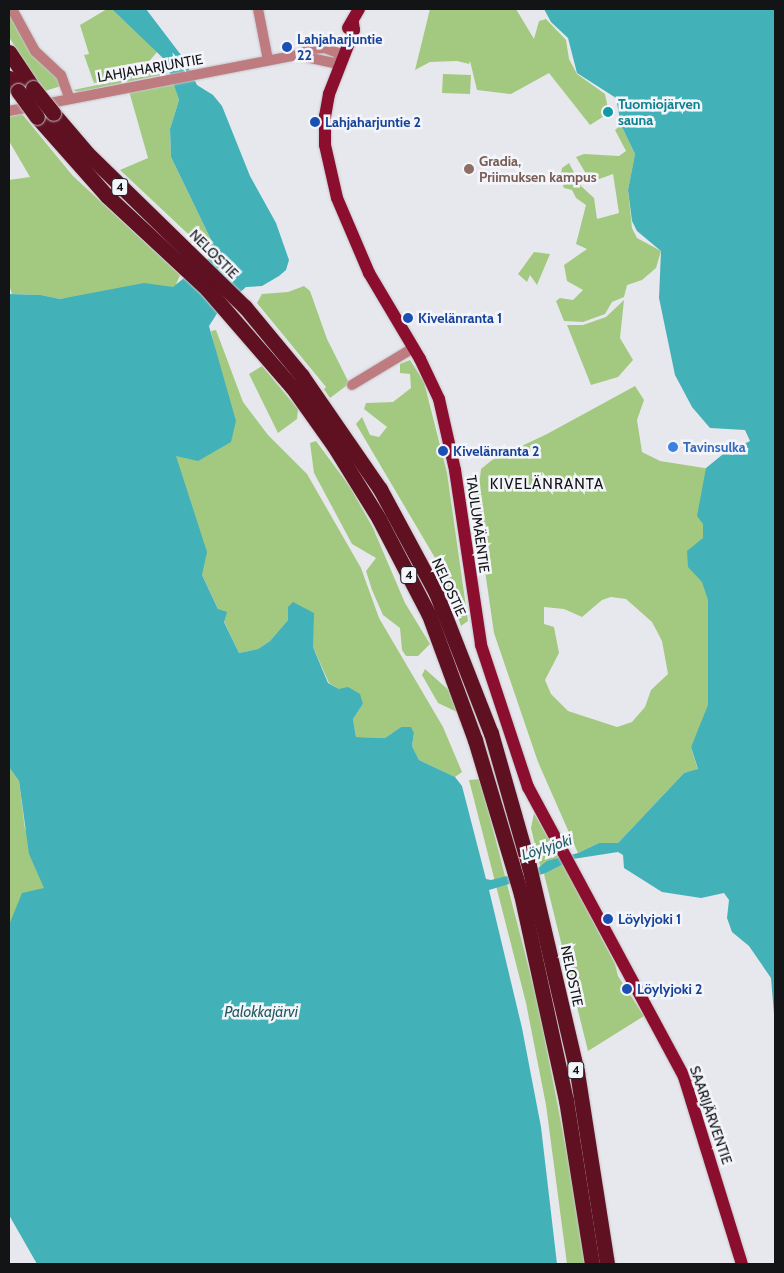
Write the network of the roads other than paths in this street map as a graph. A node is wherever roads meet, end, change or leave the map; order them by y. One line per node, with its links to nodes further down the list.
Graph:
1 (12, 9): 8 (street)
2 (258, 9): 6 (street)
3 (359, 9): 5 (main road, TAULUMÄENTIE)
4 (9, 52): 10 (highway, NELOSTIE / 4, bridge)
5 (338, 58): 6 (street, LAHJAHARJUNTIE); 12 (main road, TAULUMÄENTIE)
6 (268, 60): 8 (street, LAHJAHARJUNTIE)
7 (9, 78): 10 (highway, NELOSTIE / 4, bridge)
8 (69, 97): 9 (street, LAHJAHARJUNTIE)
9 (9, 110)
10 (188, 260): 11 (highway, NELOSTIE / 4)
11 (239, 312): 15 (highway, NELOSTIE / 4); 15 (highway, NELOSTIE / 4)
12 (412, 348): 13 (street); 14 (main road, TAULUMÄENTIE)
13 (352, 384)
14 (574, 874): 18 (main road, SAARIJÄRVENTIE)
15 (526, 883): 16 (highway, NELOSTIE / 4); 17 (highway, NELOSTIE / 4)
16 (592, 1264)
17 (607, 1264)
18 (742, 1264)

